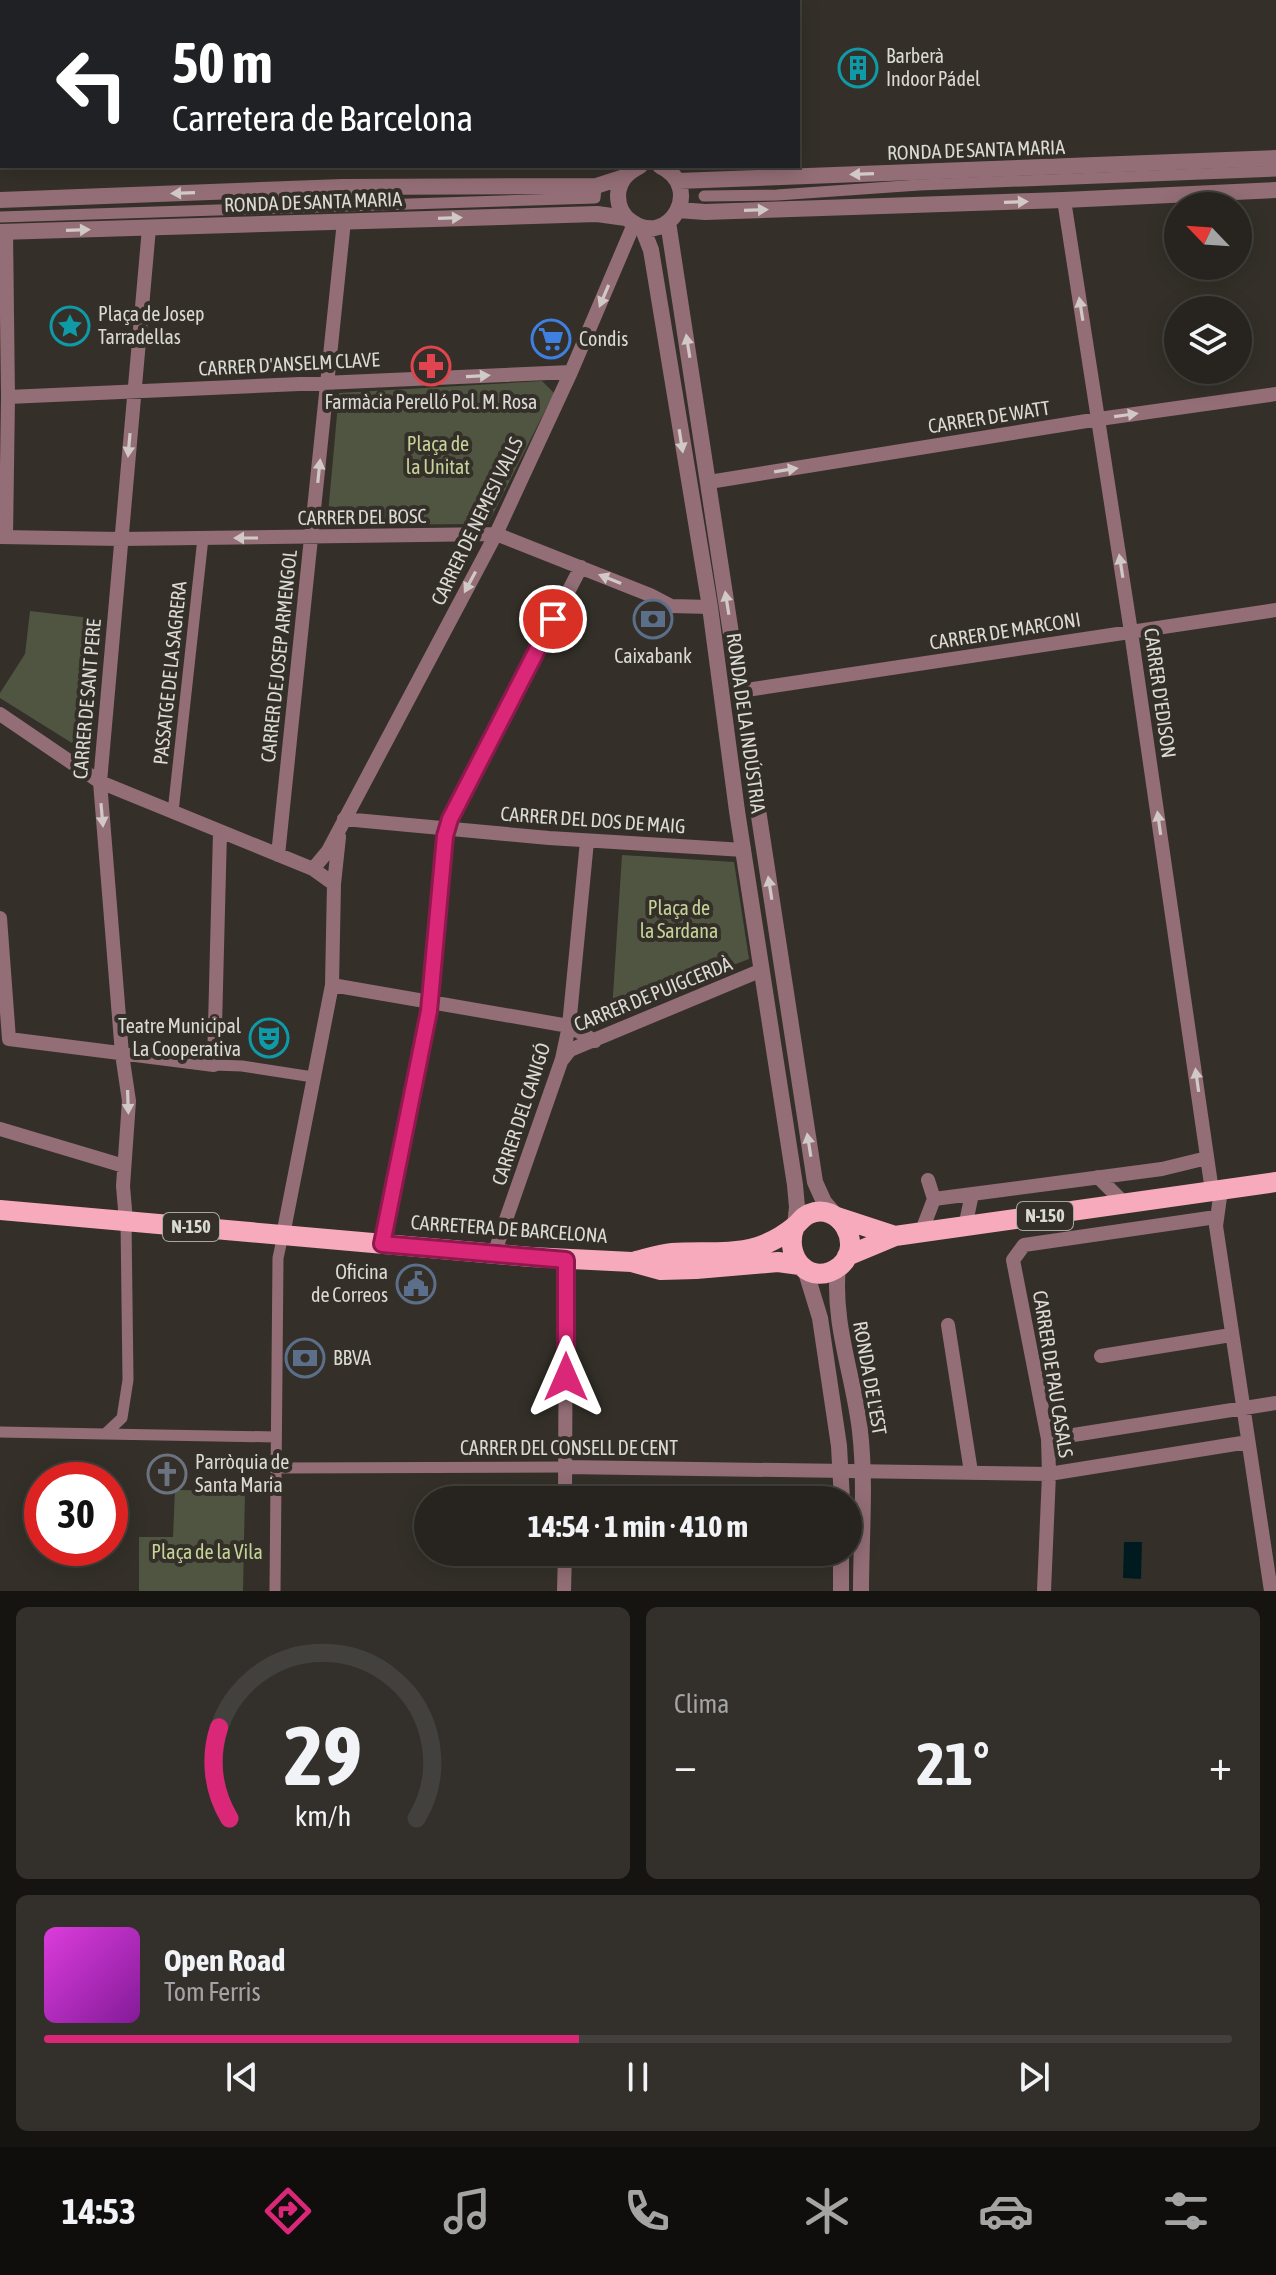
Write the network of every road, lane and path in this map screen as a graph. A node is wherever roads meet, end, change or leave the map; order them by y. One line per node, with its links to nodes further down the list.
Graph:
1 (1276, 158): 6 (street, RONDA DE SANTA MARIA, one-way to 6)
2 (637, 168): 5 (street)
3 (663, 168): 6 (street)
4 (1276, 171): 8 (street, RONDA DE SANTA MARIA)
5 (624, 177): 10 (street, RONDA DE SANTA MARIA, one-way to 10); 14 (street, RONDA DE LA INDÚSTRIA)
6 (678, 181): 12 (street, RONDA DE LA INDÚSTRIA)
7 (1276, 190): 11 (street)
8 (704, 195)
9 (596, 198): 15 (street, RONDA DE SANTA MARIA)
10 (0, 200)
11 (1064, 200): 12 (street, one-way to 11); 22 (street, CARRER D'EDISON, one-way to 11)
12 (673, 216): 14 (street, RONDA DE SANTA MARIA); 23 (street, RONDA DE LA INDÚSTRIA, one-way to 12)
13 (344, 221): 14 (street, RONDA DE SANTA MARIA, one-way to 14); 16 (street, RONDA DE SANTA MARIA); 18 (street, CARRER DE JOSEP ARMENGOL)
14 (634, 223): 17 (street, CARRER DE NEMESI VALLS, one-way to 17); 30 (street, RONDA DE LA INDÚSTRIA, one-way to 30)
15 (2, 227): 16 (street, RONDA DE SANTA MARIA, one-way to 16); 21 (street)
16 (149, 228): 19 (street, CARRER DE SANT PERE)
17 (571, 372): 18 (street, CARRER D'ANSELM CLAVE, one-way to 17); 24 (street, CARRER DE NEMESI VALLS)
18 (328, 383): 19 (street, CARRER D'ANSELM CLAVE); 26 (street, CARRER DE JOSEP ARMENGOL, one-way to 18)
19 (134, 392): 21 (street, CARRER D'ANSELM CLAVE); 28 (street, CARRER DE SANT PERE, one-way to 28)
20 (1276, 394): 22 (street, CARRER DE WATT, one-way to 20)
21 (8, 397): 25 (street)
22 (1099, 419): 23 (street, CARRER DE WATT, one-way to 22); 32 (street, CARRER D'EDISON, one-way to 22)
23 (709, 482): 33 (street, RONDA DE LA INDÚSTRIA, one-way to 23)
24 (496, 534): 26 (street, CARRER DEL BOSC); 29 (street, CARRER DEL BOSC); 37 (street, CARRER DE NEMESI VALLS, one-way to 37)
25 (3, 537): 28 (street, CARRER DEL BOSC)
26 (312, 537): 27 (street, CARRER DEL BOSC, one-way to 27); 42 (street, CARRER DE JOSEP ARMENGOL)
27 (203, 538): 28 (street, CARRER DEL BOSC); 36 (street, PASSATGE DE LA SAGRERA)
28 (121, 539): 35 (street, CARRER DE SANT PERE)
29 (581, 567): 30 (street, CARRER DEL BOSC, one-way to 29); 38 (street)
30 (710, 607): 41 (street, RONDA DE LA INDÚSTRIA)
31 (1276, 610): 32 (street, CARRER DE MARCONI)
32 (1131, 632): 33 (street, CARRER DE MARCONI); 57 (street, CARRER D'EDISON, one-way to 32)
33 (740, 691): 67 (street, RONDA DE LA INDÚSTRIA, one-way to 33)
34 (0, 714): 35 (street)
35 (100, 782): 36 (street); 52 (street, CARRER DE SANT PERE, one-way to 52)
36 (173, 812): 39 (street)
37 (342, 824): 38 (street, CARRER DEL DOS DE MAIG); 43 (street, CARRER DE NEMESI VALLS); 44 (street, CARRER DE NEMESI VALLS)
38 (447, 829): 40 (street, CARRER DEL DOS DE MAIG); 49 (street)
39 (220, 832): 42 (street); 54 (street)
40 (587, 841): 41 (street, CARRER DEL DOS DE MAIG); 50 (street, CARRER DEL CANIGÓ)
41 (744, 850): 47 (street, RONDA DE LA INDÚSTRIA)
42 (278, 855): 43 (street)
43 (313, 869): 44 (street)
44 (334, 884): 48 (street, CARRER DE NEMESI VALLS)
45 (0, 918): 46 (street)
46 (1, 934): 52 (street)
47 (762, 970): 51 (street, CARRER DE PUIGCERDÀ); 70 (street, RONDA DE LA INDÚSTRIA)
48 (332, 985): 49 (street); 55 (street, CARRER DE NEMESI VALLS)
49 (429, 1002): 50 (street); 75 (street)
50 (569, 1026): 51 (street); 53 (street, CARRER DEL CANIGÓ)
51 (595, 1041): 53 (street, CARRER DE PUIGCERDÀ)
52 (122, 1054): 54 (street); 58 (street, CARRER DE SANT PERE, one-way to 58)
53 (562, 1059): 76 (street, CARRER DEL CANIGÓ)
54 (214, 1065): 55 (street)
55 (313, 1077): 73 (street, CARRER DE NEMESI VALLS)
56 (0, 1129): 58 (street)
57 (1207, 1158): 59 (street); 62 (street, CARRER D'EDISON)
58 (124, 1166): 68 (street, CARRER DE SANT PERE)
59 (1098, 1177): 63 (street); 65 (street)
60 (928, 1180): 64 (street)
61 (1276, 1182): 62 (main road, N-150)
62 (1216, 1190): 65 (main road, N-150); 69 (street)
63 (972, 1194): 64 (street); 71 (street)
64 (934, 1199): 72 (street)
65 (1125, 1204): 71 (main road, N-150)
66 (0, 1210): 68 (main road, CARRETERA DE BARCELONA / N-150)
67 (836, 1217): 70 (main road, N-150); 74 (main road, N-150); 79 (main road)
68 (126, 1221): 73 (main road, CARRETERA DE BARCELONA / N-150); 87 (street)
69 (1216, 1222): 82 (street); 89 (street, CARRER DE PAU CASALS)
70 (795, 1226): 78 (main road, N-150); 80 (main road)
71 (965, 1227): 72 (main road, N-150)
72 (921, 1233): 74 (main road, N-150)
73 (283, 1235): 75 (main road, CARRETERA DE BARCELONA / N-150); 88 (street)
74 (895, 1236): 79 (main road, N-150)
75 (382, 1244): 76 (main road, CARRETERA DE BARCELONA / N-150)
76 (494, 1254): 77 (main road, CARRETERA DE BARCELONA / N-150)
77 (566, 1260): 78 (main road, CARRETERA DE BARCELONA / N-150); 91 (street)
78 (632, 1262): 80 (main road, N-150)
79 (843, 1262): 80 (main road, N-150); 94 (street, RONDA DE L'EST)
80 (802, 1267): 93 (street, RONDA DE L'EST)
81 (948, 1325): 95 (street)
82 (1231, 1335): 83 (street); 85 (street)
83 (1101, 1356)
84 (1276, 1403): 85 (street)
85 (1243, 1408): 89 (street); 90 (street)
86 (0, 1432): 87 (street)
87 (105, 1434): 88 (street)
88 (276, 1437): 92 (street)
89 (1048, 1439): 96 (street, CARRER DE PAU CASALS)
90 (1248, 1442): 96 (street, CARRER DEL CONSELL DE CENT); 106 (street)
91 (565, 1467): 92 (street, CARRER DEL CONSELL DE CENT); 93 (street, CARRER DEL CONSELL DE CENT); 97 (street)
92 (276, 1468): 101 (street)
93 (840, 1470): 94 (street, CARRER DEL CONSELL DE CENT); 98 (street, RONDA DE L'EST)
94 (862, 1470): 95 (street, CARRER DEL CONSELL DE CENT); 104 (street, RONDA DE L'EST)
95 (971, 1472): 96 (street, CARRER DEL CONSELL DE CENT)
96 (1049, 1474): 105 (street, CARRER DE PAU CASALS)
97 (565, 1486)
98 (841, 1486)
99 (565, 1566): 102 (street)
100 (841, 1566): 103 (street)
101 (275, 1591)
102 (564, 1591)
103 (841, 1591)
104 (861, 1591)
105 (1044, 1591)
106 (1271, 1591)

